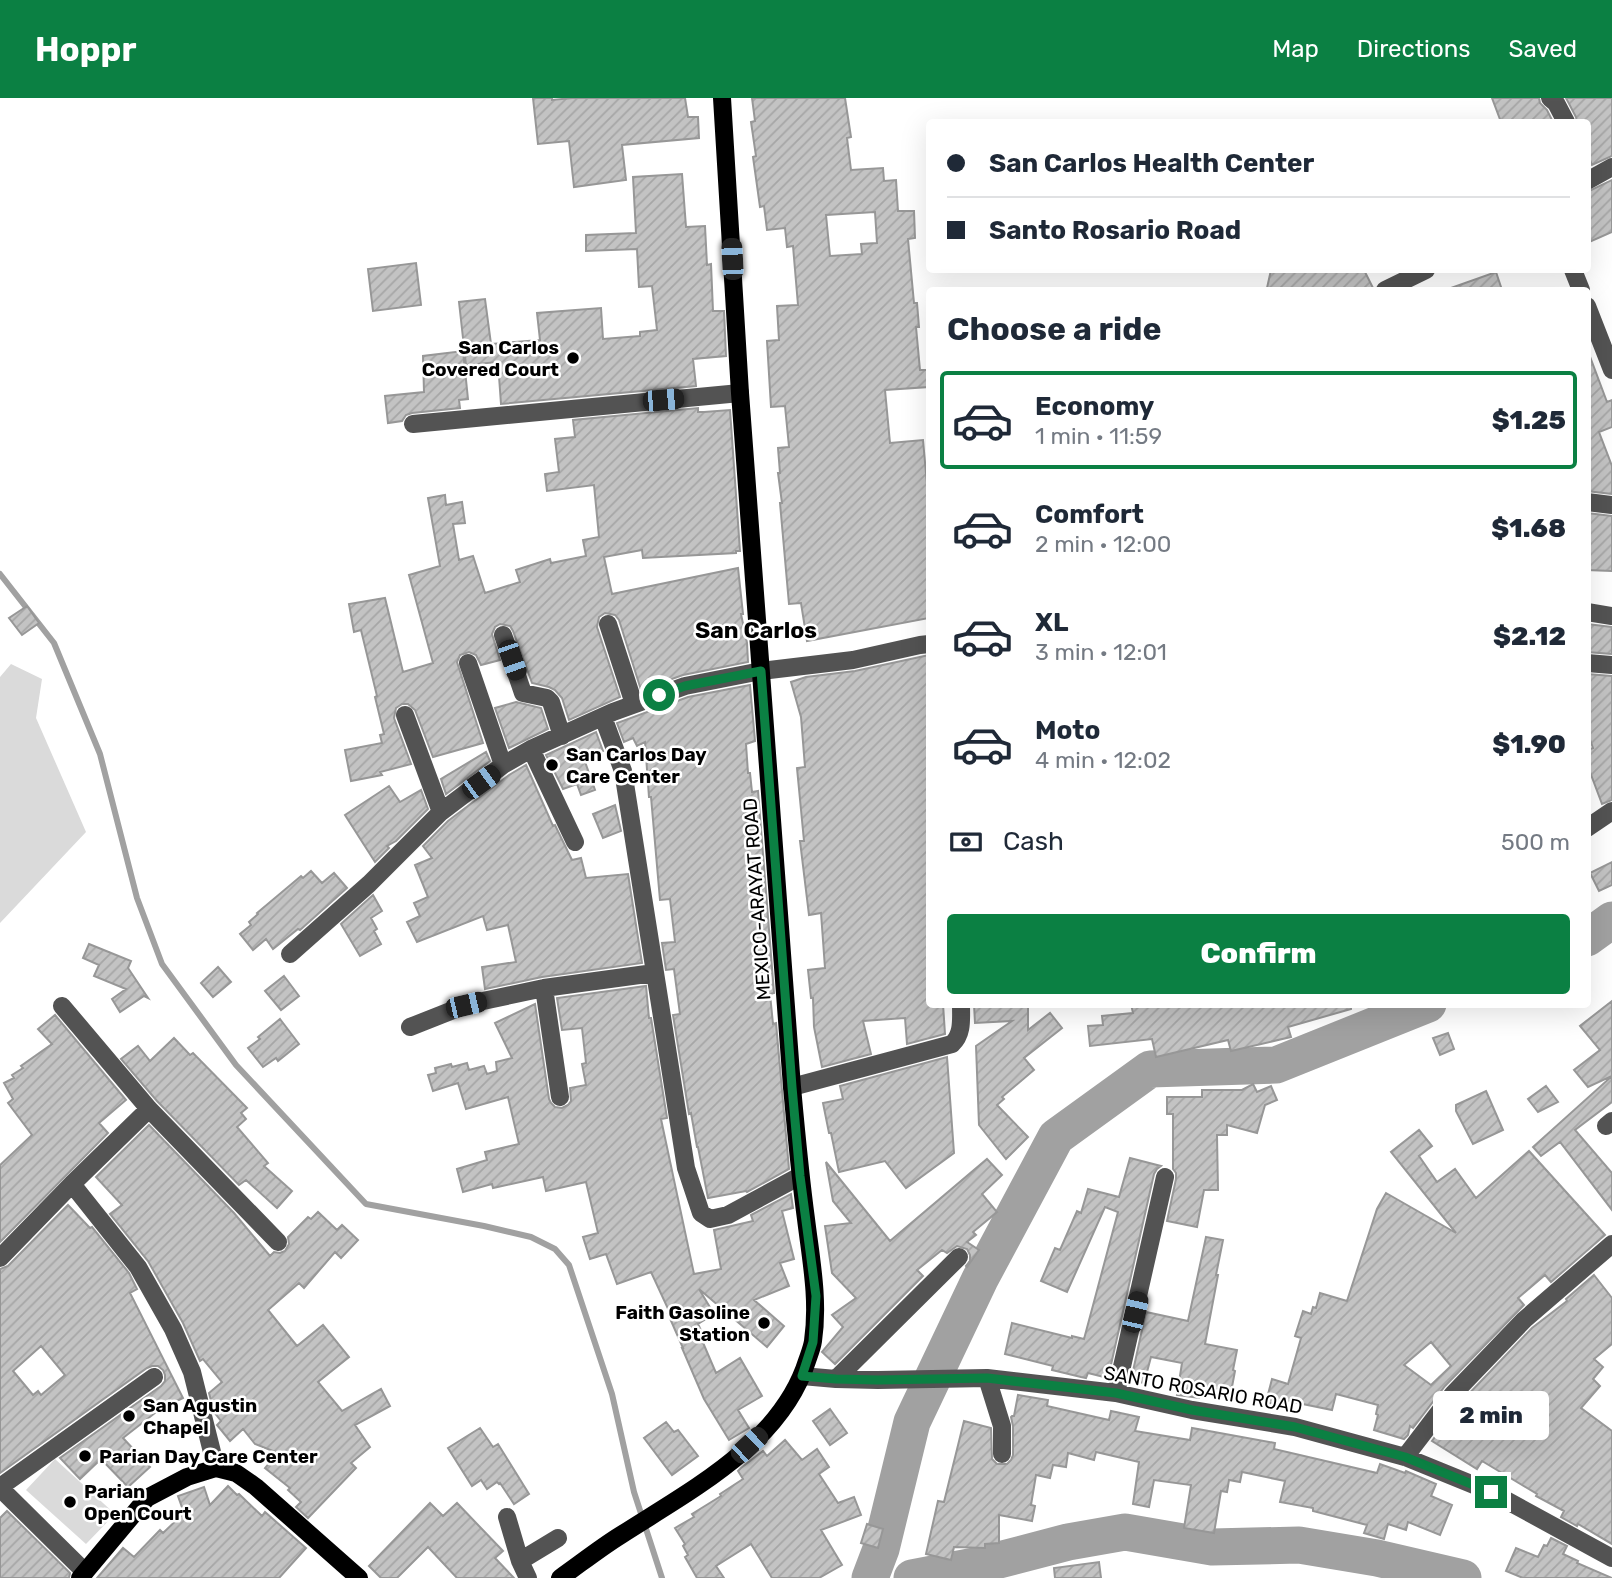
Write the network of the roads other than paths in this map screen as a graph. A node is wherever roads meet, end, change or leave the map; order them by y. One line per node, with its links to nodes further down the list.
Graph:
1 (722, 98): 10 (main road, MEXICO-ARAYAT ROAD)
2 (1550, 98): 3 (street)
3 (1564, 119)
4 (1612, 167): 5 (street)
5 (1591, 174)
6 (1420, 273): 7 (street)
7 (1391, 287)
8 (1591, 316): 9 (street)
9 (1612, 370)
10 (740, 393): 11 (street); 22 (main road, MEXICO-ARAYAT ROAD)
11 (413, 424)
12 (1591, 502): 13 (street)
13 (1612, 505)
14 (1591, 613): 15 (street)
15 (1612, 616)
16 (608, 624): 23 (street)
17 (503, 635): 26 (street)
18 (926, 644): 22 (street)
19 (468, 663): 28 (street)
20 (1591, 663): 21 (street)
21 (1612, 665)
22 (761, 671): 23 (street); 39 (main road, MEXICO-ARAYAT ROAD)
23 (634, 704): 25 (street)
24 (405, 715): 30 (street)
25 (603, 717): 26 (street); 34 (street)
26 (562, 736): 27 (street)
27 (531, 749): 28 (street); 32 (street)
28 (503, 765): 30 (street)
29 (1612, 811): 31 (street)
30 (441, 812): 33 (street)
31 (1591, 825)
32 (575, 842)
33 (290, 954)
34 (654, 973): 35 (street); 42 (street)
35 (544, 988): 38 (street); 40 (street)
36 (62, 1006): 41 (street)
37 (961, 1008): 39 (street)
38 (410, 1027)
39 (792, 1087): 42 (main road, MEXICO-ARAYAT ROAD)
40 (560, 1097)
41 (149, 1109): 44 (street); 45 (street)
42 (800, 1176): 49 (main road, MEXICO-ARAYAT ROAD)
43 (1166, 1177): 53 (street)
44 (72, 1184): 48 (street); 56 (street)
45 (278, 1242)
46 (1612, 1244): 55 (street)
47 (959, 1257): 52 (street)
48 (0, 1258)
49 (802, 1376): 52 (street, SANTO ROSARIO ROAD); 64 (main road, MEXICO-ARAYAT ROAD)
50 (154, 1377): 57 (street)
51 (987, 1378): 52 (street, SANTO ROSARIO ROAD); 53 (street, SANTO ROSARIO ROAD); 54 (street)
52 (836, 1379)
53 (1116, 1393): 55 (street, SANTO ROSARIO ROAD)
54 (1002, 1454)
55 (1405, 1457): 60 (street, SANTO ROSARIO ROAD)
56 (216, 1468): 62 (main road); 63 (main road)
57 (0, 1487): 62 (street)
58 (507, 1517): 61 (street)
59 (558, 1538): 61 (street)
60 (1612, 1558)
61 (524, 1570)
62 (83, 1575)
63 (359, 1578)
64 (560, 1578)

